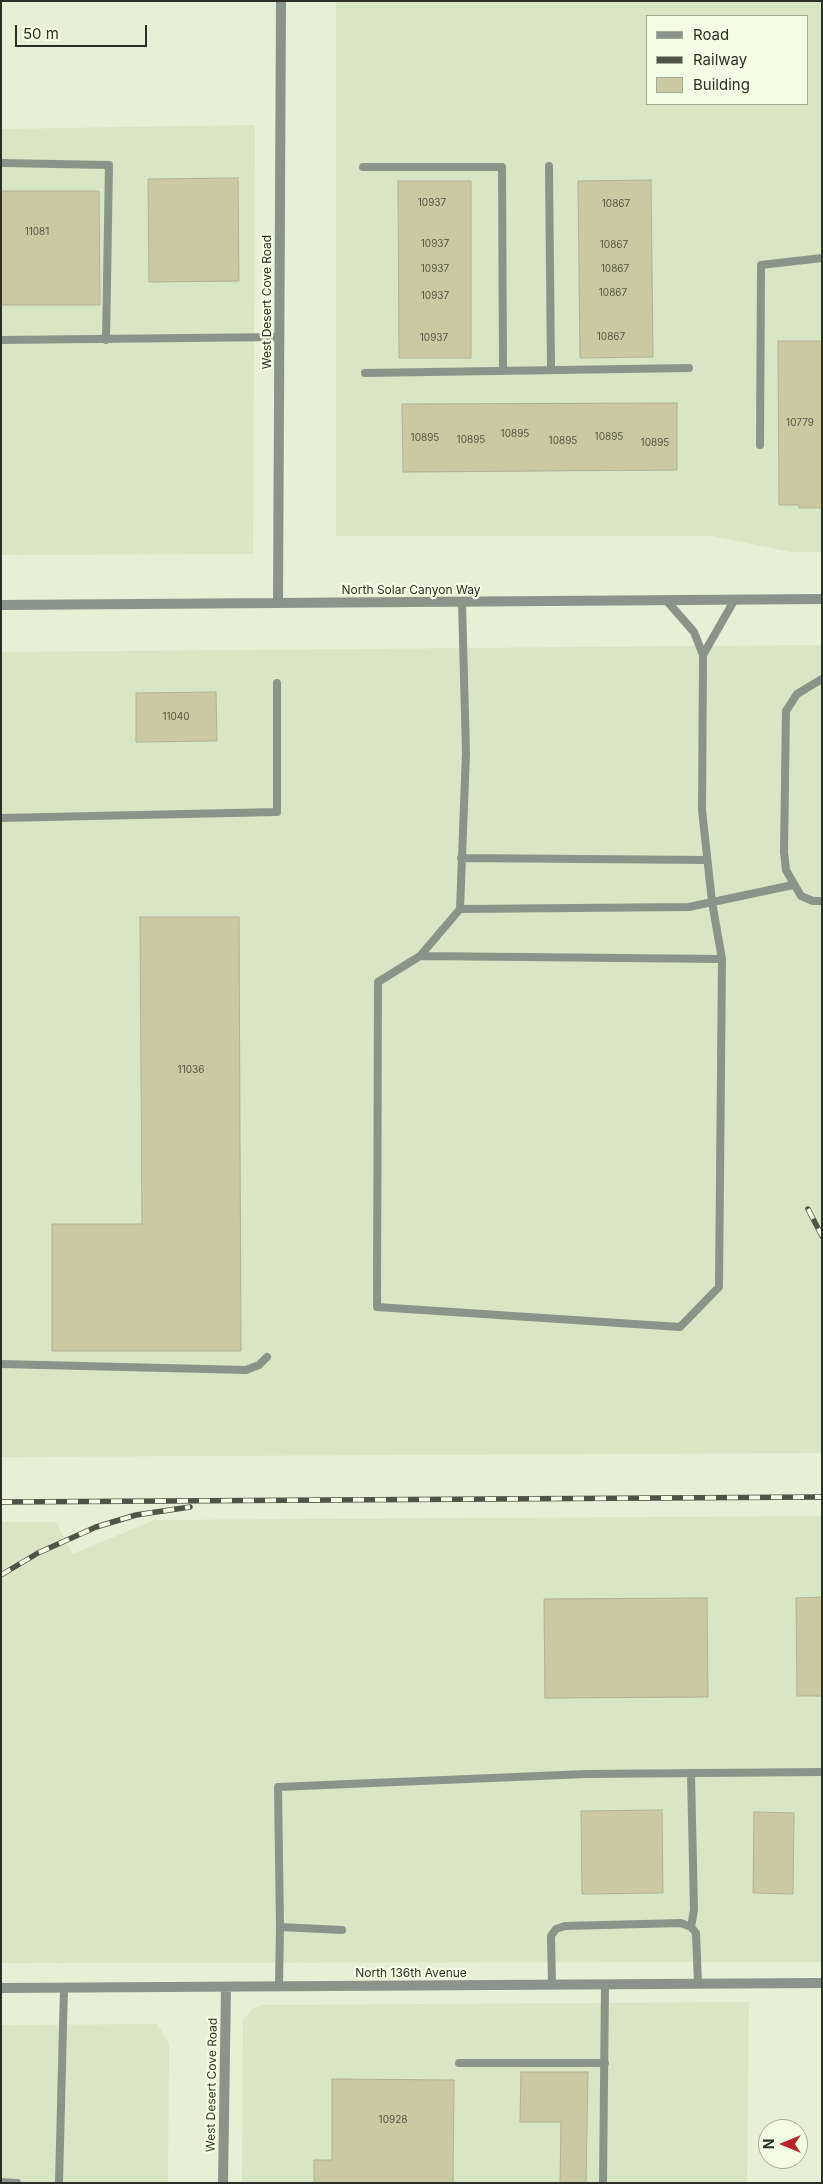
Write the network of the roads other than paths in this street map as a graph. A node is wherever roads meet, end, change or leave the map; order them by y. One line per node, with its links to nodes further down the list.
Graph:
1 (281, 1): 6 (street, West Desert Cove Road)
2 (1, 163): 8 (lane)
3 (548, 166): 10 (lane)
4 (363, 167): 11 (lane)
5 (822, 258): 13 (lane)
6 (280, 337): 8 (lane); 18 (street, West Desert Cove Road)
7 (1, 340): 8 (lane)
8 (106, 340)
9 (688, 368): 10 (lane)
10 (551, 370): 11 (lane)
11 (503, 371): 12 (lane)
12 (366, 373)
13 (760, 446)
14 (736, 599): 15 (street, North Solar Canyon Way); 16 (street, North Solar Canyon Way); 20 (lane)
15 (822, 599)
16 (666, 600): 17 (street, North Solar Canyon Way); 20 (lane)
17 (462, 602): 18 (street, North Solar Canyon Way); 24 (lane)
18 (278, 603): 19 (street, North Solar Canyon Way)
19 (1, 604)
20 (703, 655): 25 (lane)
21 (822, 679): 26 (lane)
22 (277, 683): 23 (lane)
23 (1, 818)
24 (461, 858): 25 (lane); 29 (lane)
25 (707, 860): 28 (lane)
26 (793, 885): 27 (lane); 28 (lane)
27 (822, 901)
28 (712, 902): 29 (lane); 31 (lane)
29 (460, 909): 30 (lane)
30 (420, 956): 31 (lane); 31 (lane)
31 (722, 959)
32 (268, 1357): 33 (lane)
33 (1, 1364)
34 (822, 1772): 35 (lane)
35 (691, 1773): 36 (lane); 37 (lane)
36 (280, 1927): 38 (lane); 44 (lane)
37 (691, 1927): 40 (lane); 41 (lane)
38 (342, 1930)
39 (822, 1983): 40 (street, North 136th Avenue)
40 (698, 1984): 42 (street, North 136th Avenue)
41 (552, 1985): 42 (street, North 136th Avenue); 44 (street, North 136th Avenue)
42 (605, 1985): 47 (lane)
43 (226, 1987): 44 (street, North 136th Avenue); 46 (street, North 136th Avenue); 52 (street, West Desert Cove Road)
44 (279, 1987)
45 (1, 1988): 46 (street, North 136th Avenue)
46 (64, 1988): 51 (lane)
47 (605, 2063): 48 (lane); 53 (lane)
48 (459, 2064)
49 (1, 2182): 50 (lane)
50 (17, 2183)
51 (59, 2183)
52 (223, 2183)
53 (603, 2183)

